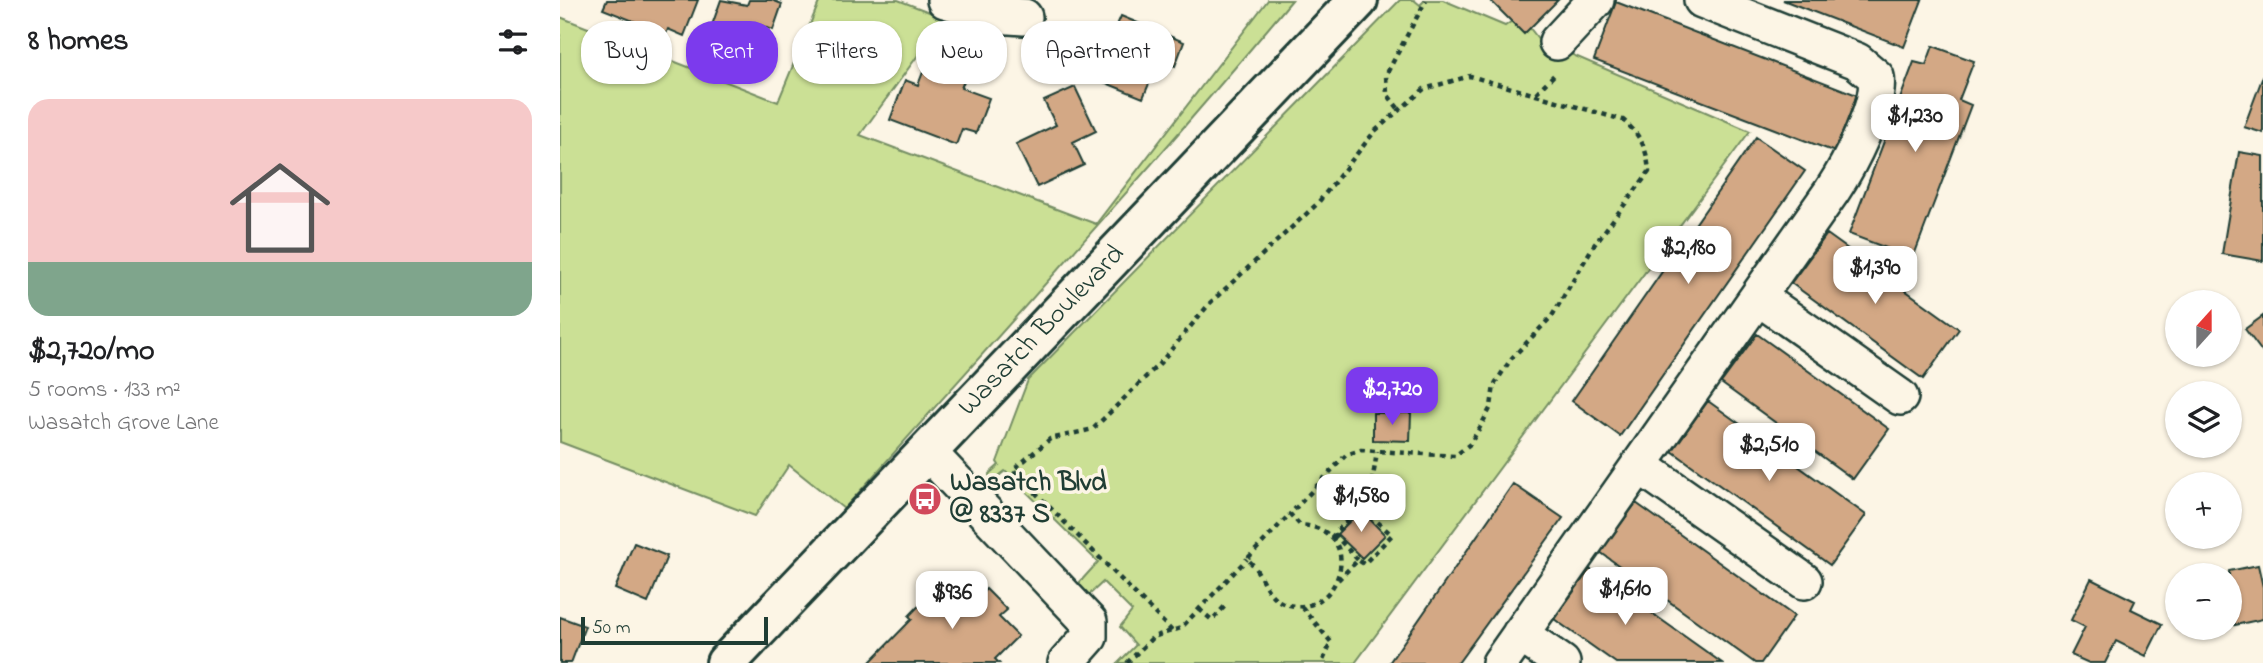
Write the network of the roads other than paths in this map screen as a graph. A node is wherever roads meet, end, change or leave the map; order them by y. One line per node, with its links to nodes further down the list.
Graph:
1 (945, 0): 5 (street)
2 (1358, 0): 9 (main road, Wasatch Boulevard)
3 (1596, 0): 6 (street)
4 (1702, 0): 7 (street)
5 (1024, 17)
6 (1557, 42)
7 (1758, 297): 8 (street); 10 (street)
8 (1900, 397)
9 (928, 452): 13 (main road, Wasatch Boulevard); 14 (street)
10 (1639, 464): 11 (street); 12 (street)
11 (1804, 581)
12 (1520, 634): 15 (street); 16 (street)
13 (726, 663)
14 (1066, 663)
15 (1500, 663)
16 (1562, 663)

